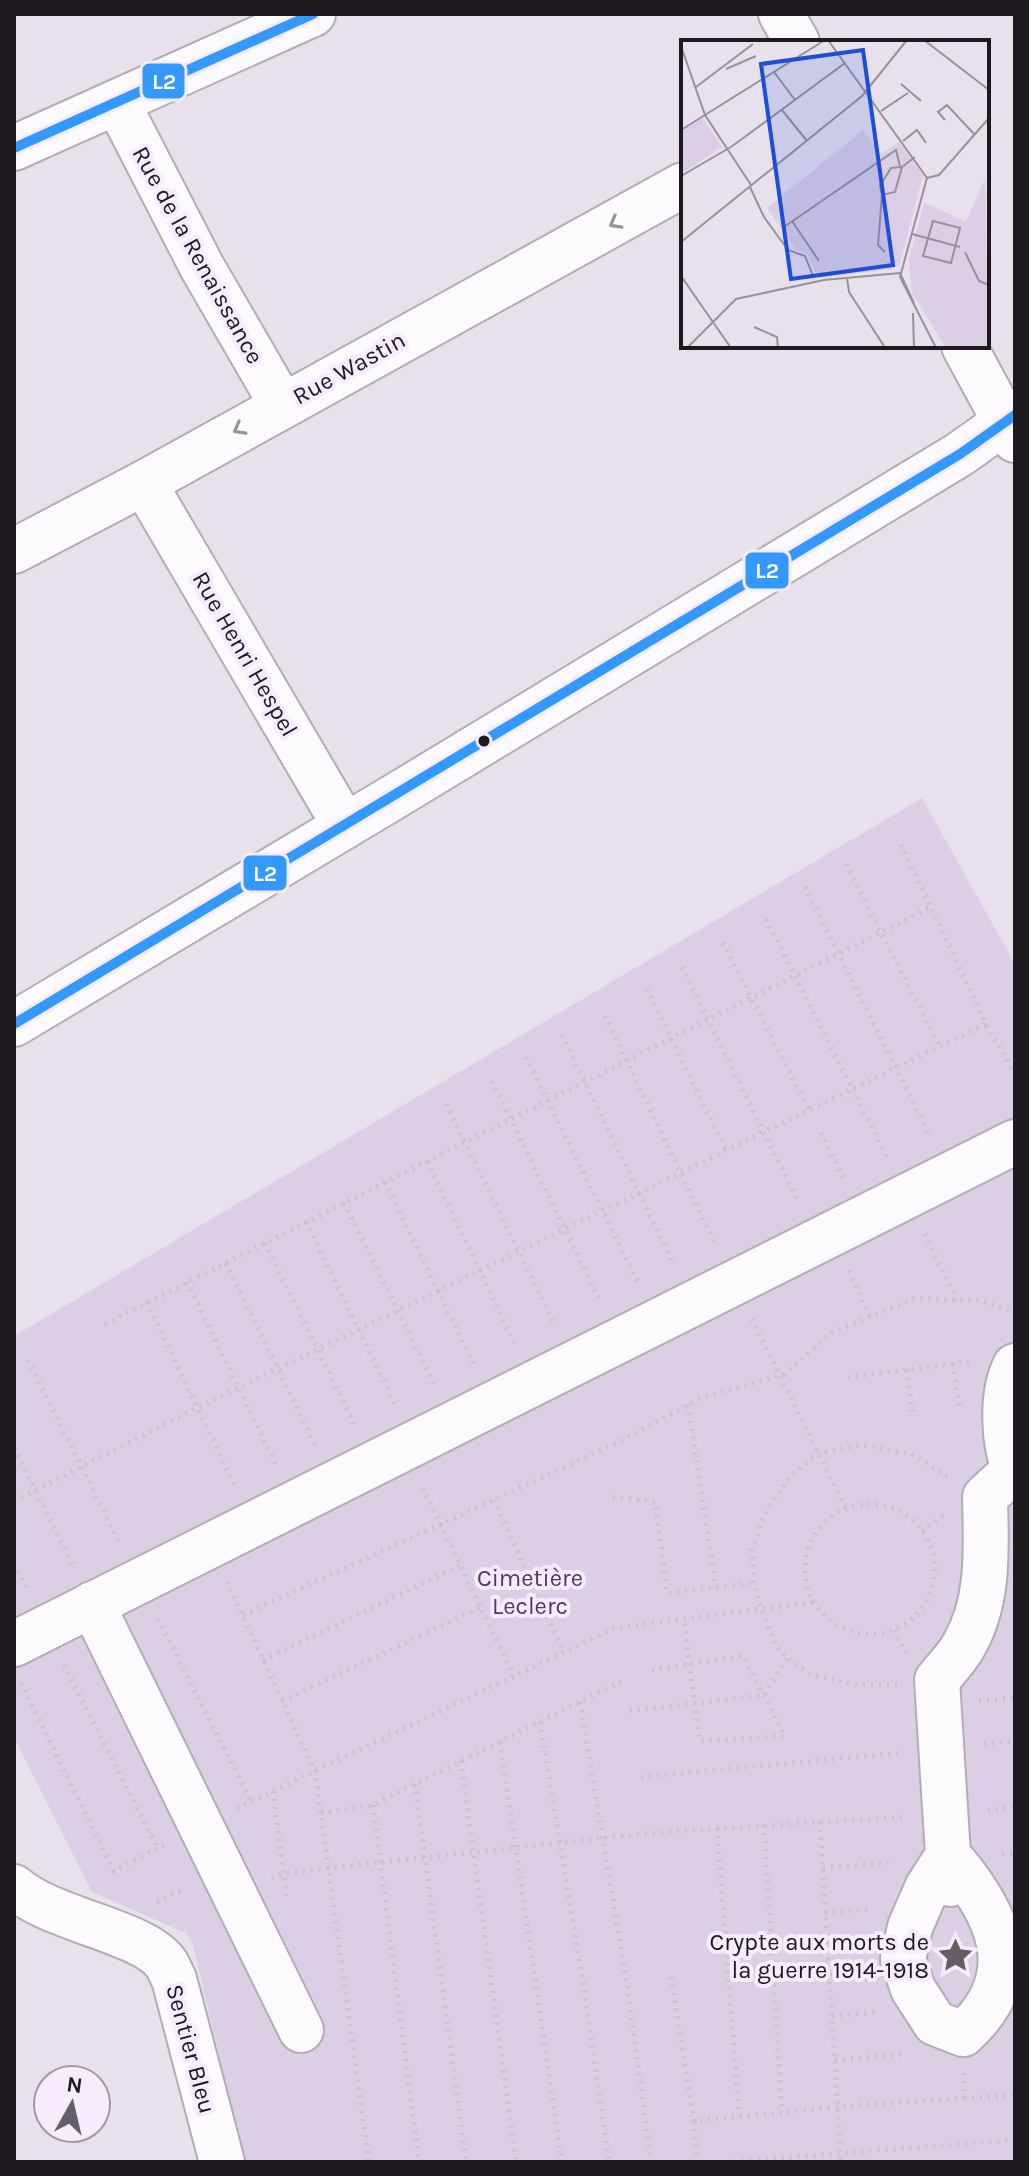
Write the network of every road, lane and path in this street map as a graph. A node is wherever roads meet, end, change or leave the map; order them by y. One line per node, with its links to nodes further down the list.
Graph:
1 (313, 14): 4 (street)
2 (781, 14): 3 (street)
3 (796, 40)
4 (117, 102): 5 (street); 8 (street, Rue de la Renaissance)
5 (14, 148)
6 (681, 186): 8 (street, Rue Wastin, one-way to 8)
7 (965, 348): 9 (street)
8 (282, 405): 10 (street, Rue Wastin, one-way to 10)
9 (1012, 426): 12 (street)
10 (144, 483): 11 (street, Rue Wastin); 12 (street, Rue Henri Hespel)
11 (14, 551)
12 (345, 826): 27 (street)
13 (901, 845): 16 (path)
14 (846, 864): 18 (path)
15 (805, 887): 20 (path)
16 (931, 907): 18 (path); 28 (path)
17 (766, 919): 22 (path)
18 (881, 932): 20 (path); 31 (path)
19 (723, 943): 24 (path)
20 (838, 953): 22 (path); 34 (path)
21 (682, 967): 26 (path)
22 (794, 975): 24 (path); 38 (path)
23 (647, 989): 30 (path)
24 (752, 997): 26 (path); 41 (path)
25 (605, 1016): 33 (path)
26 (708, 1019): 30 (path); 43 (path)
27 (14, 1024)
28 (986, 1024): 31 (path); 35 (path)
29 (562, 1035): 37 (path)
30 (671, 1038): 33 (path); 47 (path)
31 (940, 1047): 34 (path)
32 (526, 1057): 39 (path)
33 (627, 1060): 37 (path); 49 (path)
34 (896, 1068): 38 (path); 50 (path)
35 (1015, 1074)
36 (492, 1081): 42 (path)
37 (585, 1082): 39 (path); 52 (path)
38 (852, 1089): 41 (path); 53 (path)
39 (547, 1100): 42 (path); 55 (path)
40 (446, 1104): 45 (path)
41 (809, 1110): 43 (path)
42 (511, 1119): 45 (path); 58 (path)
43 (764, 1132): 47 (path); 59 (path)
44 (821, 1133): 56 (path)
45 (465, 1142): 48 (path); 61 (path)
46 (1015, 1142): 50 (street)
47 (726, 1150): 49 (path)
48 (427, 1161): 51 (path); 63 (path)
49 (681, 1173): 52 (path); 66 (path)
50 (950, 1174): 53 (street)
51 (385, 1182): 54 (path); 67 (path)
52 (639, 1193): 55 (path); 73 (path)
53 (907, 1196): 56 (street); 68 (path)
54 (344, 1203): 57 (path); 70 (path)
55 (602, 1211): 58 (path); 73 (path)
56 (864, 1218): 59 (street)
57 (306, 1222): 60 (path); 75 (path)
58 (565, 1229): 61 (path); 73 (path)
59 (817, 1240): 66 (street)
60 (265, 1243): 62 (path); 76 (path)
61 (519, 1252): 63 (path); 78 (path)
62 (226, 1263): 65 (path); 81 (path)
63 (480, 1270): 67 (path); 85 (path)
64 (849, 1271): 72 (path)
65 (187, 1282): 69 (path); 86 (path)
66 (734, 1282): 73 (street); 83 (path)
67 (438, 1291): 70 (path); 87 (path)
68 (957, 1300): 71 (path); 72 (path)
69 (147, 1302): 74 (path); 89 (path)
70 (398, 1310): 75 (path); 92 (path)
71 (1015, 1312)
72 (870, 1317): 83 (path)
73 (656, 1320): 78 (street)
74 (105, 1324)
75 (358, 1329): 76 (path); 94 (path)
76 (318, 1349): 81 (path); 94 (path)
77 (28, 1360): 96 (path)
78 (573, 1362): 85 (street)
79 (1000, 1363): 80 (path); 97 (street)
80 (953, 1364): 82 (path); 90 (path)
81 (277, 1368): 86 (path); 98 (path)
82 (907, 1370): 84 (path); 91 (path)
83 (779, 1375): 88 (path); 95 (path)
84 (848, 1377)
85 (533, 1382): 87 (street)
86 (238, 1388): 89 (path); 103 (path)
87 (492, 1402): 92 (street)
88 (688, 1405): 101 (path); 112 (path)
89 (197, 1408): 96 (path); 105 (path)
90 (960, 1411)
91 (913, 1417)
92 (454, 1422): 94 (street)
93 (14, 1448): 99 (path)
94 (397, 1450): 98 (street); 106 (path)
95 (818, 1453): 97 (path); 104 (path); 111 (path)
96 (81, 1466): 99 (path); 110 (path)
97 (1004, 1480): 127 (street)
98 (333, 1483): 103 (street)
99 (35, 1490): 102 (path); 114 (path)
100 (613, 1497): 112 (path)
101 (494, 1500): 106 (path); 120 (path)
102 (14, 1501)
103 (294, 1502): 105 (street)
104 (846, 1509): 113 (path); 113 (path)
105 (253, 1523): 107 (street)
106 (441, 1524): 109 (path); 117 (path)
107 (210, 1545): 110 (street); 117 (path)
108 (14, 1564): 119 (path)
109 (461, 1565): 115 (path); 122 (path)
110 (139, 1581): 114 (street); 142 (path)
111 (754, 1583): 112 (path); 116 (path)
112 (716, 1588)
113 (815, 1602): 116 (path)
114 (92, 1604): 119 (street); 146 (street)
115 (481, 1607): 125 (path); 130 (path)
116 (761, 1610): 118 (path); 121 (path)
117 (243, 1615): 122 (path)
118 (684, 1619): 120 (path); 123 (path)
119 (27, 1651): 152 (path); 152 (path)
120 (564, 1652): 125 (path)
121 (788, 1658): 127 (path); 128 (path)
122 (263, 1660): 130 (path)
123 (690, 1664): 124 (path); 128 (path); 132 (path)
124 (652, 1670)
125 (514, 1676): 138 (path)
126 (624, 1680): 131 (path)
127 (953, 1691): 129 (path); 136 (street)
128 (764, 1695): 132 (path); 132 (path)
129 (1015, 1698)
130 (282, 1701): 138 (path)
131 (580, 1702): 134 (path); 149 (path)
132 (694, 1704): 133 (path)
133 (630, 1711)
134 (540, 1722): 135 (path); 150 (path)
135 (500, 1742): 137 (path); 151 (path)
136 (941, 1749): 139 (path); 154 (street)
137 (461, 1761): 140 (path); 153 (path)
138 (315, 1771): 141 (path); 144 (path)
139 (641, 1777)
140 (415, 1784): 143 (path); 155 (path)
141 (273, 1791): 142 (path); 159 (path)
142 (251, 1801): 146 (path)
143 (373, 1805): 144 (path); 156 (path)
144 (321, 1813): 157 (path)
145 (820, 1822): 147 (path); 154 (path); 158 (path)
146 (200, 1825): 152 (path); 161 (street)
147 (764, 1825): 148 (path); 170 (path)
148 (717, 1828): 149 (path); 171 (path)
149 (602, 1838): 150 (path); 182 (path)
150 (560, 1843): 151 (path); 181 (path)
151 (516, 1848): 153 (path); 180 (path)
152 (158, 1849)
153 (474, 1852): 155 (path); 179 (path)
154 (944, 1857): 158 (path); 164 (street); 164 (street)
155 (425, 1858): 156 (path); 178 (path)
156 (380, 1862): 157 (path); 177 (path)
157 (328, 1868): 159 (path); 176 (path)
158 (823, 1868): 166 (path)
159 (284, 1874): 161 (path); 162 (path)
160 (14, 1887): 175 (street, Sentier Bleu)
161 (235, 1896): 165 (street)
162 (288, 1902)
163 (671, 1977): 172 (path)
164 (949, 2028): 166 (path); 168 (path)
165 (301, 2030)
166 (835, 2060): 169 (path)
167 (1015, 2095): 168 (path)
168 (965, 2098): 169 (path)
169 (838, 2107): 170 (path); 174 (path)
170 (782, 2112): 171 (path)
171 (739, 2116): 172 (path)
172 (694, 2121): 183 (path)
173 (1015, 2140): 174 (path)
174 (841, 2152): 184 (path); 185 (path)
175 (222, 2162)
176 (369, 2162)
177 (419, 2162)
178 (466, 2162)
179 (516, 2162)
180 (562, 2162)
181 (609, 2162)
182 (651, 2162)
183 (697, 2162)
184 (726, 2162)
185 (841, 2162)

